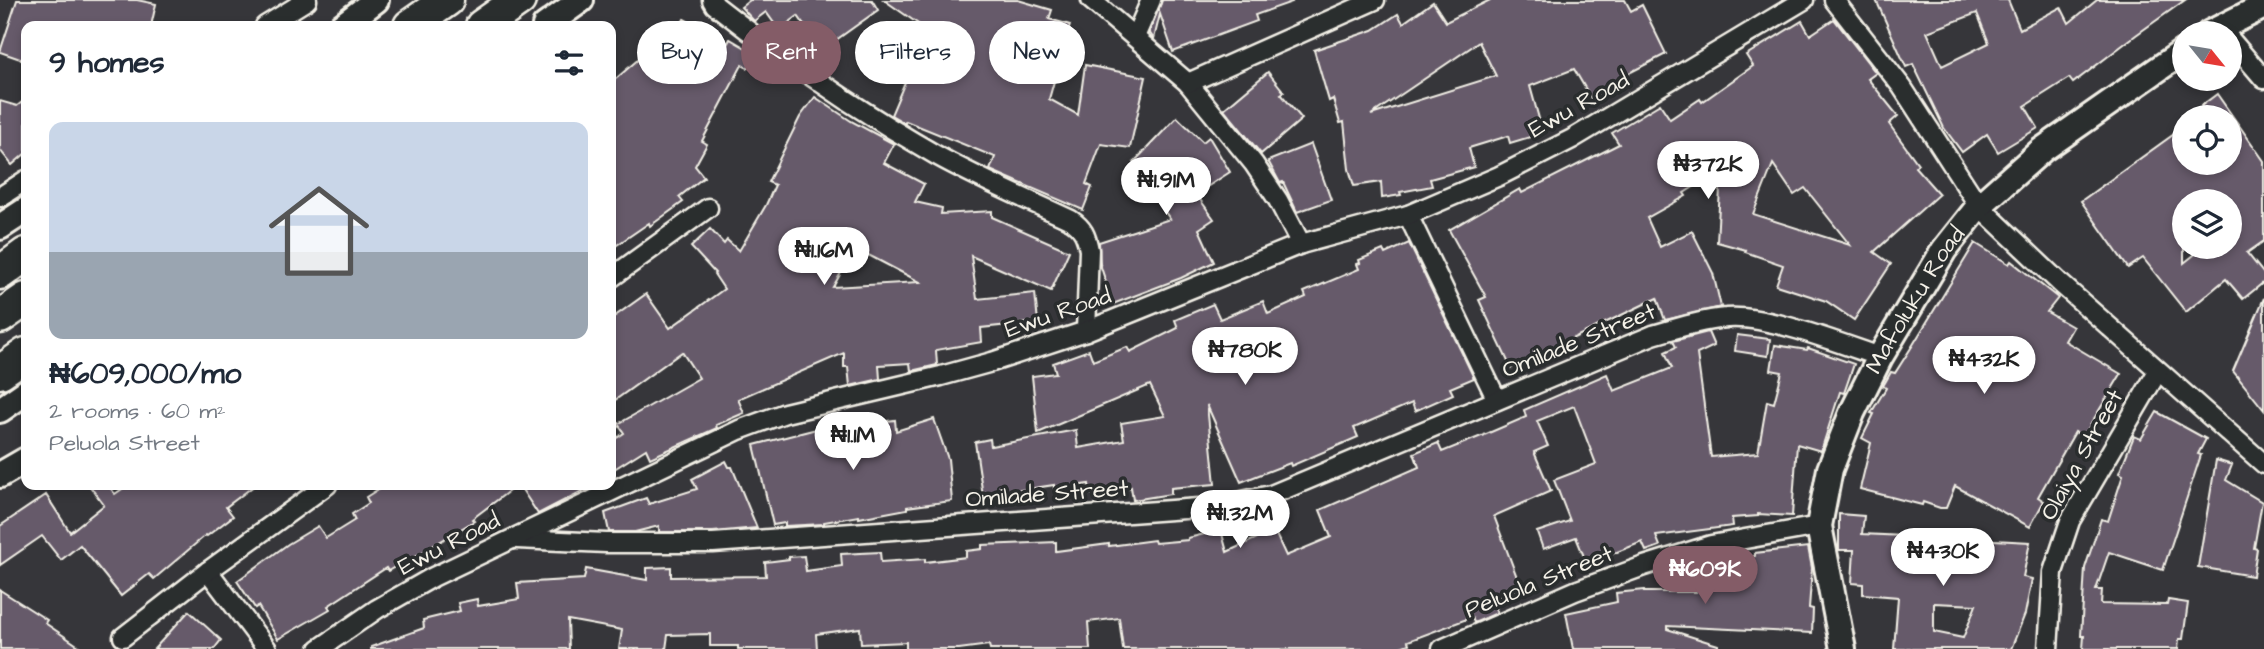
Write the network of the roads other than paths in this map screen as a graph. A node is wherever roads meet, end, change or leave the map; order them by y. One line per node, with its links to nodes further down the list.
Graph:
1 (307, 0): 13 (street)
2 (376, 0): 14 (street)
3 (447, 0): 15 (highway)
4 (519, 0): 16 (highway)
5 (581, 0): 17 (street)
6 (712, 0): 39 (street)
7 (1091, 0): 19 (street)
8 (1151, 0): 19 (street)
9 (1375, 0): 23 (street)
10 (1804, 0): 29 (street, Ewu Road)
11 (1834, 0): 26 (street)
12 (2264, 6): 18 (street)
13 (273, 21)
14 (349, 21)
15 (417, 21)
16 (489, 21)
17 (552, 21)
18 (2240, 21)
19 (1135, 37): 23 (street)
20 (2242, 55): 22 (street)
21 (2172, 59): 26 (street, Mafoluku Road)
22 (2264, 79)
23 (1188, 83): 31 (street)
24 (21, 183): 25 (street)
25 (0, 197)
26 (1979, 206): 41 (street, Mafoluku Road); 42 (street)
27 (708, 208): 34 (street)
28 (21, 213): 30 (street)
29 (1408, 215): 31 (street, Ewu Road); 45 (street)
30 (0, 227)
31 (1301, 244): 39 (street, Ewu Road)
32 (21, 258): 33 (highway)
33 (0, 273)
34 (616, 274)
35 (21, 286): 36 (highway)
36 (0, 297)
37 (21, 302): 38 (highway)
38 (0, 317)
39 (1086, 331): 50 (street, Ewu Road)
40 (21, 357): 43 (highway)
41 (1880, 357): 45 (street, Omilade Street); 53 (street, Mafoluku Road)
42 (2158, 370): 48 (street); 61 (street, Olaiya Street)
43 (0, 372)
44 (21, 395): 46 (street)
45 (1497, 400): 54 (street, Omilade Street)
46 (0, 410)
47 (21, 463): 49 (street)
48 (2264, 464)
49 (0, 475)
50 (616, 489)
51 (320, 490): 55 (street)
52 (615, 490): 54 (street, Ewu Road)
53 (1819, 526): 59 (street, Peluola Street); 60 (street, Mafoluku Road)
54 (513, 539): 58 (street, Ewu Road)
55 (208, 571): 56 (street); 57 (street)
56 (123, 637)
57 (267, 649)
58 (319, 649)
59 (1442, 649)
60 (1843, 649)
61 (2048, 649)

